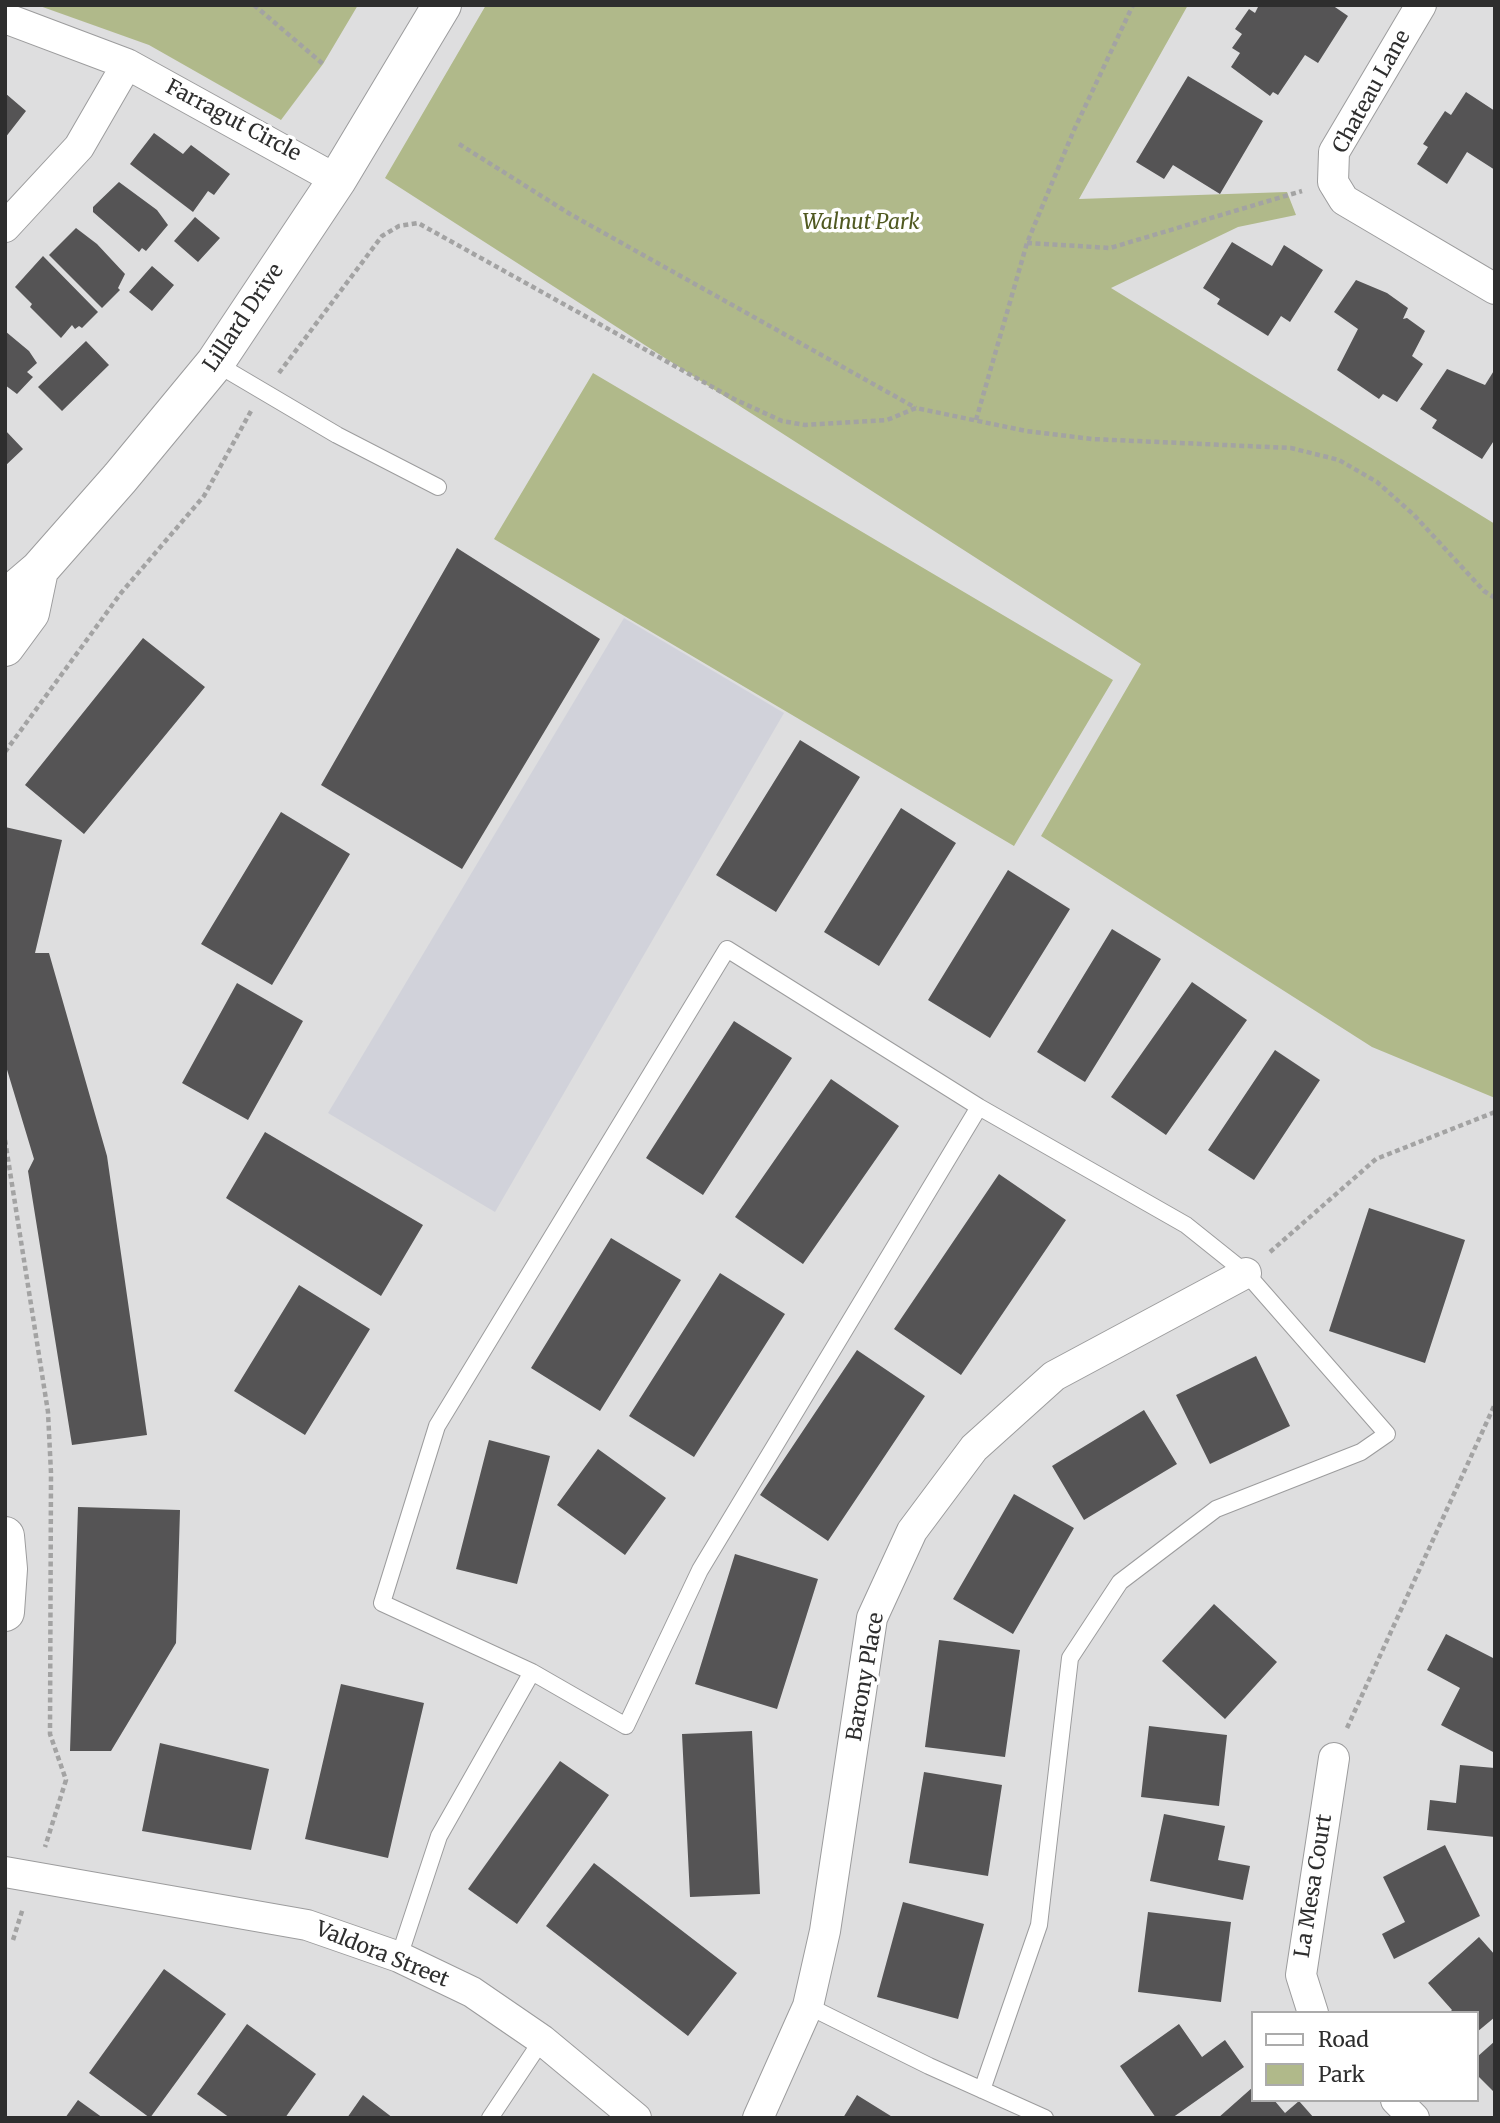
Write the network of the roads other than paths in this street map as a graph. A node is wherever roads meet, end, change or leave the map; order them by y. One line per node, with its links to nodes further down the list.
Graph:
1 (442, 5): 5 (street, Lillard Drive)
2 (1422, 5): 7 (street, Chateau Lane)
3 (5, 18): 4 (street, Farragut Circle)
4 (127, 64): 5 (street, Farragut Circle); 6 (street)
5 (337, 180): 8 (street, Lillard Drive)
6 (5, 228)
7 (1495, 289)
8 (215, 363): 9 (lane); 10 (street, Lillard Drive)
9 (438, 487)
10 (22, 570): 11 (street, Lillard Drive); 12 (street)
11 (5, 599)
12 (5, 648)
13 (979, 1107): 14 (lane); 17 (lane); 17 (lane)
14 (1246, 1273): 21 (street, Barony Place); 24 (lane)
15 (5, 1536): 16 (street)
16 (5, 1612)
17 (532, 1671): 20 (lane)
18 (1334, 1758): 22 (street, La Mesa Court)
19 (5, 1872): 20 (street, Valdora Street)
20 (399, 1957): 23 (street, Valdora Street)
21 (808, 2006): 24 (lane); 28 (street, Barony Place)
22 (1312, 2011)
23 (542, 2040): 26 (lane); 27 (street, Valdora Street)
24 (982, 2090): 29 (lane)
25 (1398, 2102): 30 (street)
26 (490, 2118)
27 (636, 2118)
28 (758, 2118)
29 (1045, 2118)
30 (1414, 2118)

